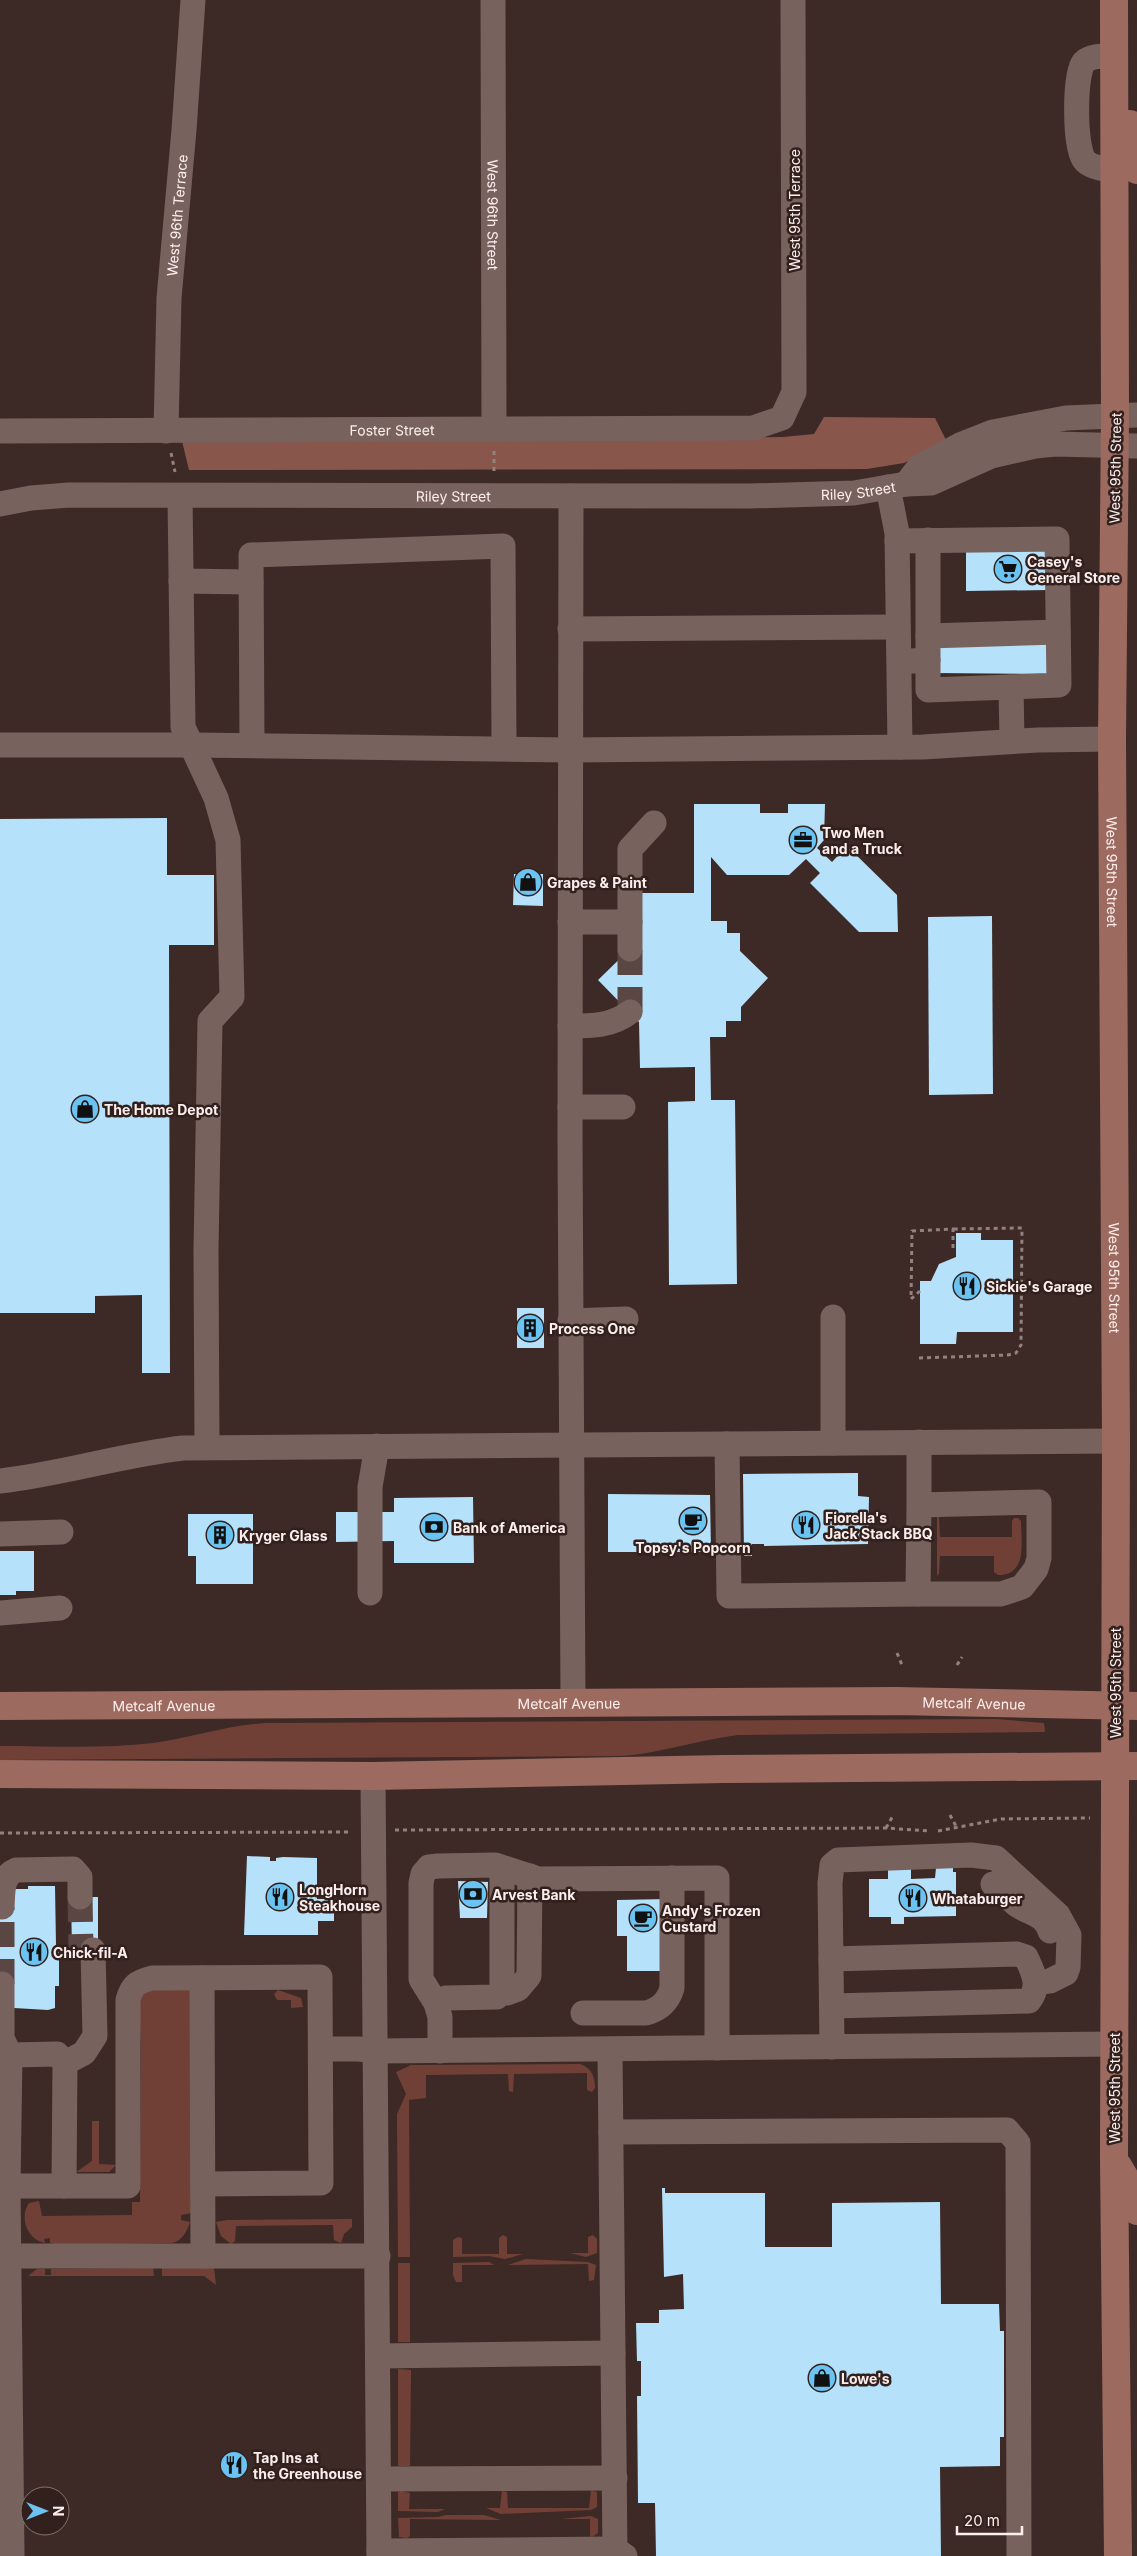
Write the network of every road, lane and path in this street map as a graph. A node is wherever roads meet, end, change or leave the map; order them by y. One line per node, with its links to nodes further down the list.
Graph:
1 (193, 0): 12 (street, West 96th Terrace)
2 (493, 0): 10 (street, West 96th Street)
3 (793, 0): 9 (street, West 95th Terrace)
4 (1114, 0): 5 (main road, West 95th Street)
5 (1115, 28): 6 (main road, West 95th Street); 7 (main road)
6 (1115, 56): 7 (main road, West 95th Street); 7 (street)
7 (1126, 170): 8 (main road, West 95th Street)
8 (1126, 415): 13 (main road, West 95th Street); 14 (street, Riley Street)
9 (782, 418): 10 (street, Foster Street)
10 (494, 430): 12 (street, Foster Street); 16 (path)
11 (0, 431): 12 (street, Foster Street)
12 (166, 431): 15 (path)
13 (1126, 445): 14 (street, Riley Street); 29 (main road, West 95th Street)
14 (897, 485): 17 (street, Riley Street); 20 (street)
15 (180, 496): 16 (street, Riley Street); 18 (street, Riley Street); 21 (street)
16 (494, 496): 17 (street, Riley Street)
17 (571, 496): 24 (street)
18 (0, 504)
19 (928, 540): 20 (street); 25 (street); 26 (street)
20 (897, 541): 23 (street)
21 (181, 581): 22 (street); 31 (street)
22 (251, 582): 33 (street); 35 (street)
23 (898, 627): 24 (street); 27 (street)
24 (570, 629): 36 (street)
25 (1058, 632): 26 (street); 28 (street)
26 (928, 648): 27 (street); 28 (street)
27 (899, 661): 34 (street)
28 (1011, 687): 30 (street)
29 (1112, 740): 30 (street); 52 (main road, West 95th Street)
30 (1012, 741): 34 (street)
31 (191, 744): 32 (street); 33 (street); 58 (street)
32 (0, 745)
33 (252, 745): 35 (street)
34 (900, 747): 36 (street)
35 (504, 748): 36 (street)
36 (569, 750): 38 (street)
37 (654, 823): 39 (street)
38 (570, 922): 39 (street); 42 (street)
39 (630, 922): 40 (street)
40 (630, 949)
41 (630, 1012): 42 (street)
42 (570, 1026): 43 (street)
43 (570, 1107): 44 (street); 50 (street)
44 (623, 1107)
45 (953, 1229): 46 (path); 47 (path); 51 (path)
46 (953, 1251)
47 (920, 1291)
48 (834, 1317): 54 (street)
49 (626, 1319): 50 (street)
50 (570, 1320): 56 (street)
51 (918, 1358)
52 (1116, 1441): 53 (street); 73 (main road, West 95th Street)
53 (918, 1442): 54 (street); 60 (street)
54 (833, 1443): 55 (street)
55 (727, 1444): 56 (street); 64 (street)
56 (571, 1445): 57 (street); 71 (street)
57 (377, 1446): 58 (street); 63 (street)
58 (207, 1448): 59 (street)
59 (0, 1481)
60 (918, 1505): 64 (street); 64 (street)
61 (61, 1532): 62 (street)
62 (0, 1534)
63 (370, 1593)
64 (918, 1594)
65 (60, 1608): 66 (street)
66 (0, 1613)
67 (897, 1653): 69 (path)
68 (962, 1657): 70 (path)
69 (902, 1665)
70 (957, 1665)
71 (572, 1703): 72 (main road, Metcalf Avenue); 73 (main road, Metcalf Avenue)
72 (0, 1706)
73 (1126, 1706): 74 (main road, West 95th Street)
74 (1126, 1766): 76 (main road); 79 (main road, West 95th Street)
75 (0, 1774): 76 (main road)
76 (373, 1776): 82 (street)
77 (894, 1814): 80 (path)
78 (950, 1815): 81 (path)
79 (1114, 1816): 81 (path); 99 (main road, West 95th Street)
80 (886, 1828): 81 (path); 82 (path)
81 (957, 1828)
82 (374, 1829): 83 (path); 105 (street)
83 (0, 1833)
84 (0, 1858): 88 (street)
85 (984, 1871): 90 (street); 92 (street); 92 (street)
86 (517, 1872): 87 (street); 94 (street); 94 (street)
87 (672, 1878): 97 (street); 102 (street)
88 (2, 1907)
89 (87, 1950): 108 (street)
90 (831, 1959): 92 (street); 96 (street)
91 (202, 1978): 103 (street); 111 (street); 113 (street)
92 (1043, 1982): 95 (street)
93 (2, 1984): 98 (street)
94 (436, 2003): 106 (street)
95 (956, 2003): 96 (street); 100 (street)
96 (832, 2006): 101 (street)
97 (583, 2013)
98 (1, 2017): 107 (street)
99 (1114, 2044): 100 (street); 110 (main road, West 95th Street)
100 (956, 2046): 101 (street)
101 (832, 2047): 102 (street)
102 (717, 2048): 104 (street)
103 (321, 2049): 105 (street); 111 (street)
104 (610, 2049): 106 (street); 109 (street)
105 (376, 2051): 106 (street); 117 (street)
106 (440, 2051)
107 (10, 2055): 108 (street); 112 (street)
108 (65, 2063): 113 (street)
109 (611, 2132): 118 (street); 125 (street)
110 (1114, 2158): 114 (main road); 126 (main road, West 95th Street)
111 (203, 2184): 116 (street)
112 (8, 2186): 113 (street); 115 (street)
113 (64, 2186)
114 (1137, 2211)
115 (5, 2256): 116 (street); 124 (street)
116 (204, 2256): 117 (street)
117 (378, 2256): 119 (street)
118 (613, 2353): 119 (street); 120 (street)
119 (378, 2356): 121 (street)
120 (615, 2478): 121 (street); 123 (street)
121 (379, 2479): 122 (street)
122 (379, 2553): 123 (street)
123 (619, 2554)
124 (12, 2556)
125 (1019, 2556)
126 (1118, 2556)

